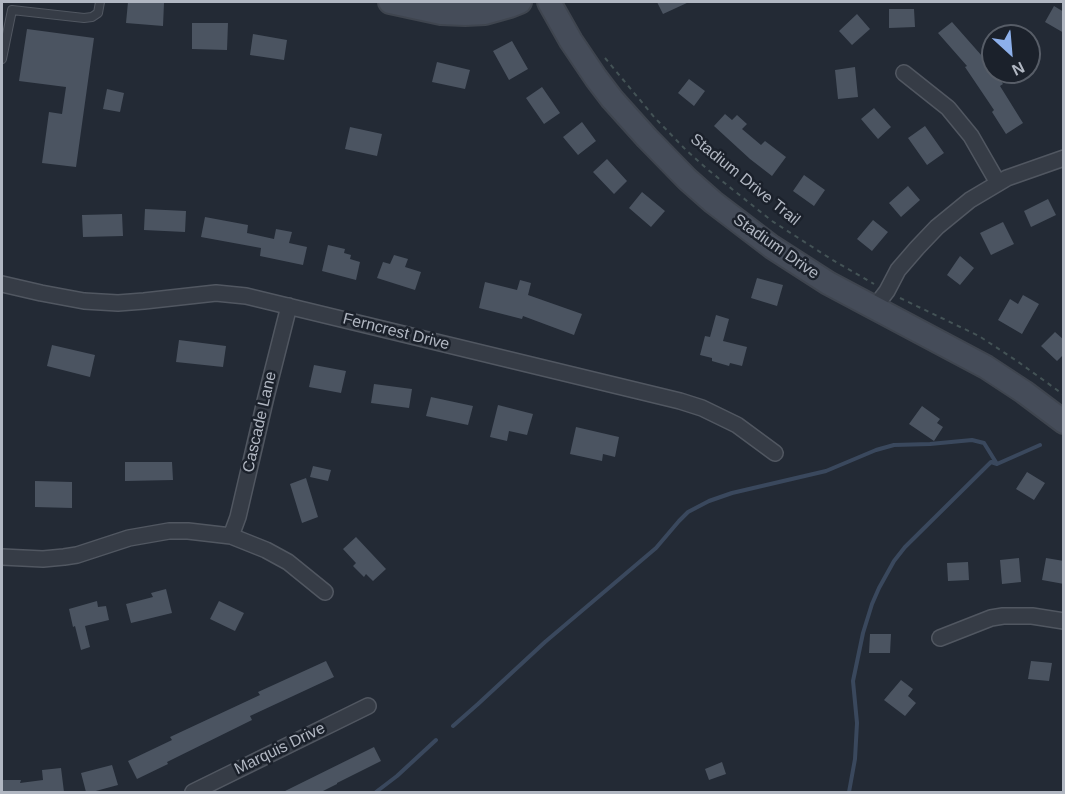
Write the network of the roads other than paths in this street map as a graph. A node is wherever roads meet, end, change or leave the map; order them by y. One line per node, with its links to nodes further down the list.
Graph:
1 (100, 2): 5 (lane)
2 (390, 2): 3 (street)
3 (520, 2)
4 (549, 2): 11 (street, Stadium Drive)
5 (13, 6): 6 (lane)
6 (2, 59)
7 (904, 73): 9 (street)
8 (1064, 158): 9 (street)
9 (998, 183): 11 (street)
10 (2, 284): 12 (street, Ferncrest Drive)
11 (880, 300): 13 (street, Stadium Drive)
12 (289, 306): 14 (street, Ferncrest Drive); 15 (street, Cascade Lane)
13 (1064, 422)
14 (775, 453)
15 (231, 536): 16 (street); 17 (street)
16 (2, 557)
17 (325, 592)
18 (1064, 621): 19 (street)
19 (940, 638)
20 (368, 706): 21 (street, Marquis Drive)
21 (193, 792)

